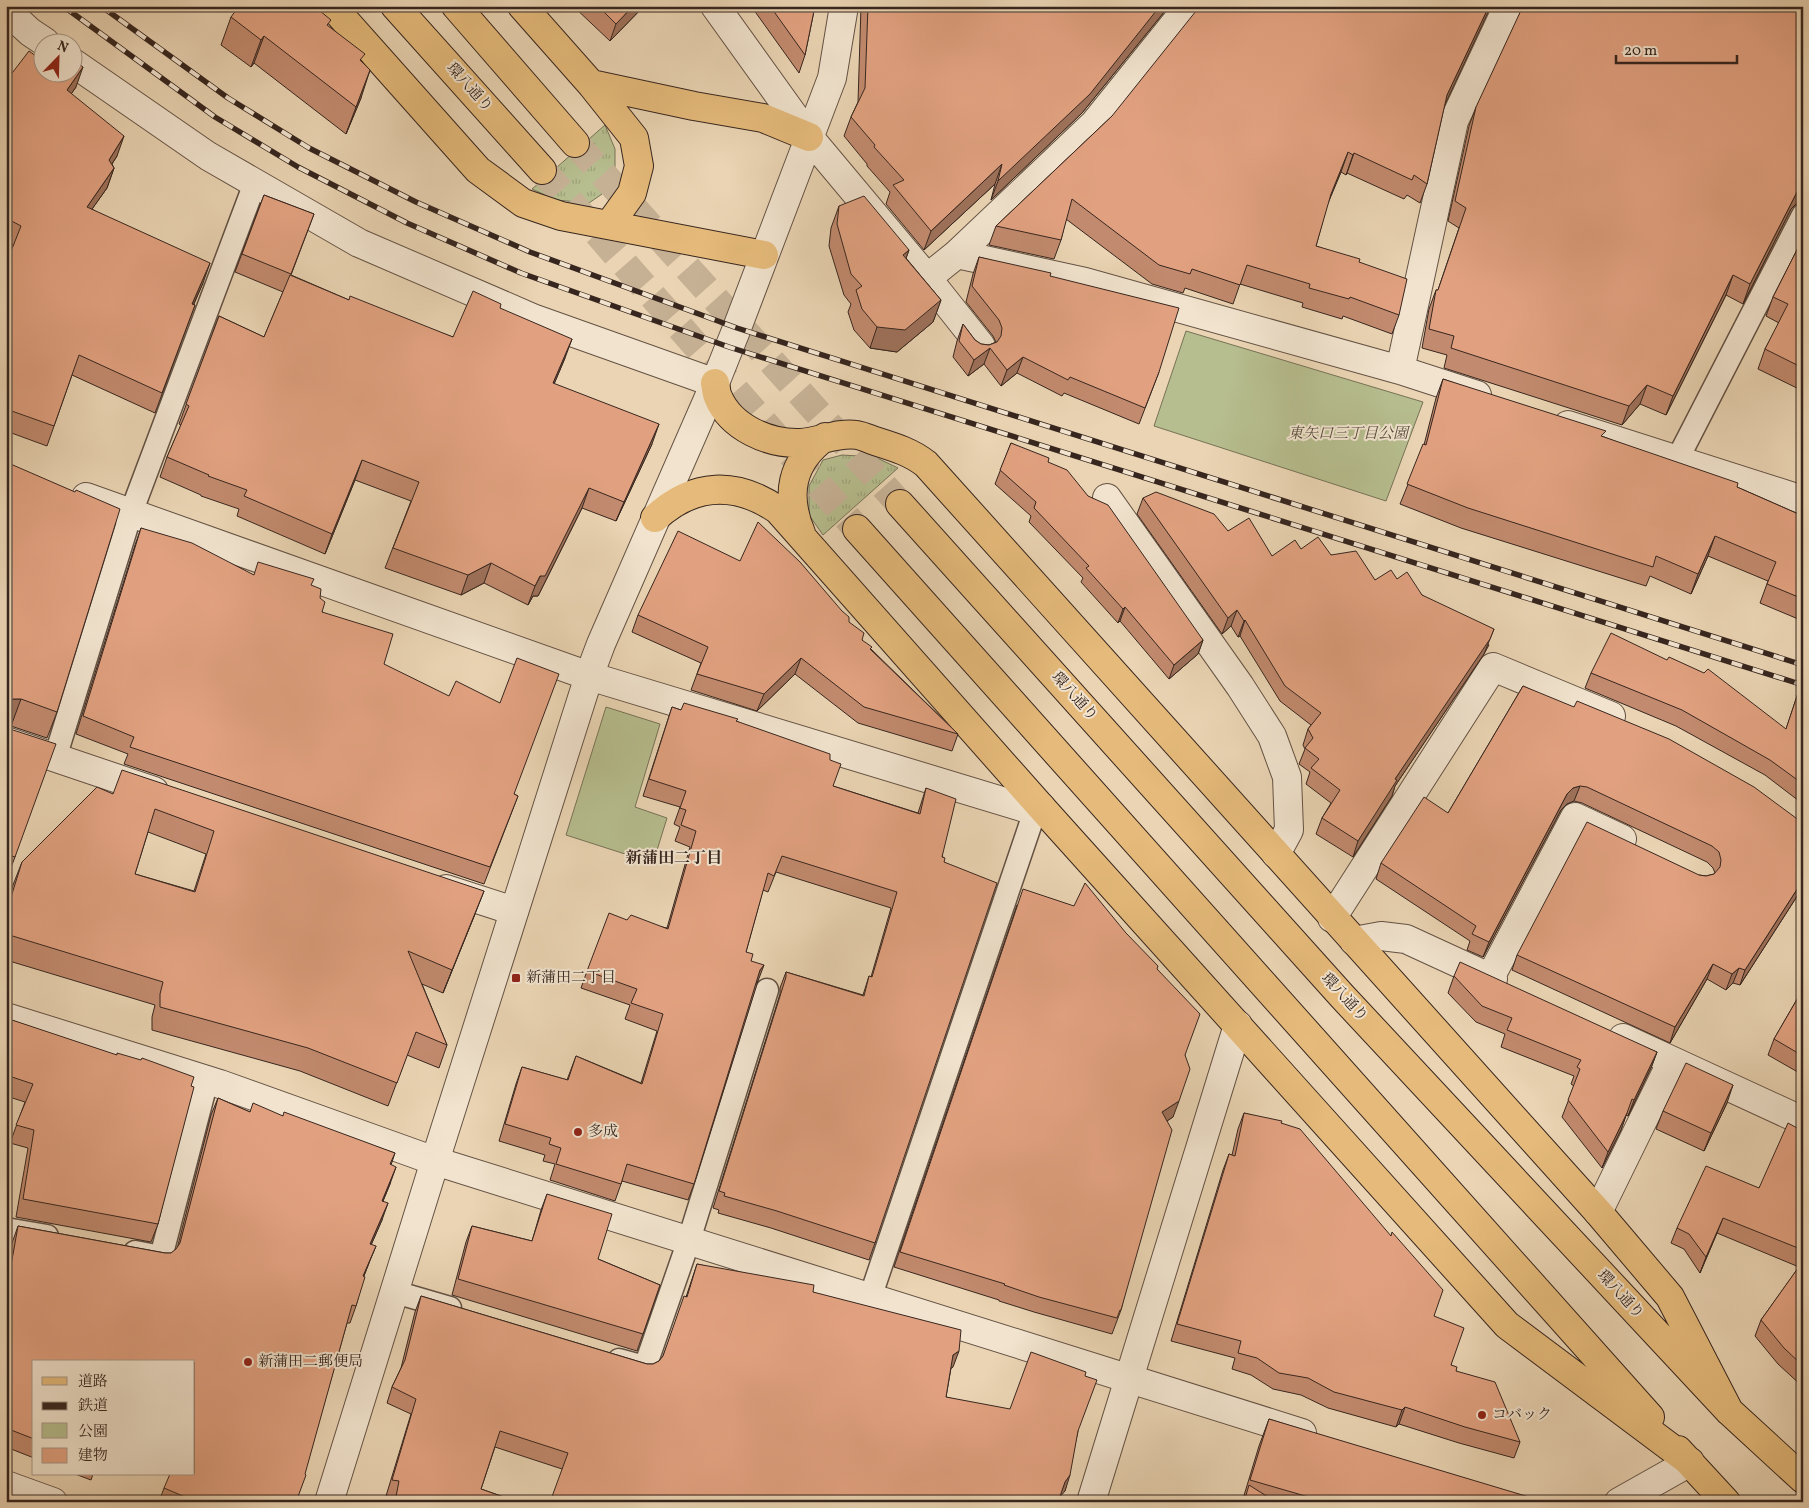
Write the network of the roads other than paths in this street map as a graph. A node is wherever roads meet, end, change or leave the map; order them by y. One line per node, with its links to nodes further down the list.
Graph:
1 (332, 6): 18 (main road)
2 (395, 6): 15 (main road, 環八通り)
3 (456, 6): 14 (main road)
4 (522, 6): 12 (main road)
5 (715, 6): 13 (street)
6 (844, 6): 13 (street)
7 (1189, 6): 20 (street)
8 (1508, 6): 24 (street)
9 (6, 10): 10 (street)
10 (32, 33)
11 (82, 69): 16 (street)
12 (591, 84): 13 (main road); 18 (main road)
13 (809, 137): 21 (street); 22 (street)
14 (575, 143)
15 (542, 170)
16 (255, 183): 25 (street); 34 (lane)
17 (1803, 215): 19 (lane)
18 (610, 225): 21 (main road)
19 (1797, 239): 29 (lane)
20 (957, 254): 22 (street); 24 (street)
21 (764, 255): 25 (street)
22 (927, 278): 23 (street)
23 (981, 346)
24 (1400, 370): 26 (street)
25 (715, 383): 28 (main road); 35 (street)
26 (1502, 403)
27 (1548, 418): 29 (street)
28 (825, 437): 37 (main road); 45 (main road)
29 (1677, 460): 32 (street)
30 (60, 487): 34 (street)
31 (1107, 498): 45 (street)
32 (1803, 500)
33 (900, 504): 70 (main road, 環八通り)
34 (131, 513): 38 (street); 41 (lane)
35 (656, 518): 37 (main road); 38 (street)
36 (857, 529): 72 (main road)
37 (803, 538): 43 (main road)
38 (589, 676): 43 (street); 47 (street)
39 (1634, 725): 48 (street)
40 (6, 741): 41 (street)
41 (55, 758): 42 (street)
42 (177, 798)
43 (1038, 809): 54 (main road); 66 (lane)
44 (1646, 850): 50 (street)
45 (1276, 854): 48 (main road)
46 (420, 880): 47 (street)
47 (514, 912): 59 (street)
48 (1332, 918): 49 (main road)
49 (1354, 941): 50 (street); 60 (main road)
50 (1490, 978): 52 (street)
51 (767, 990): 63 (lane)
52 (1516, 990)
53 (6, 1017): 57 (street)
54 (1238, 1025): 69 (street); 72 (main road)
55 (1603, 1029): 56 (street)
56 (1672, 1061): 58 (street); 60 (street)
57 (207, 1080): 59 (street); 64 (lane)
58 (1803, 1121)
59 (435, 1161): 63 (street); 65 (street)
60 (1598, 1212): 70 (main road)
61 (6, 1229): 62 (lane)
62 (64, 1239)
63 (689, 1240): 66 (street); 68 (lane)
64 (113, 1248)
65 (395, 1292): 67 (lane); 77 (street)
66 (870, 1298): 69 (street)
67 (469, 1314)
68 (599, 1353)
69 (1130, 1378): 71 (street); 78 (street)
70 (1729, 1411): 73 (main road, 環八通り)
71 (1322, 1439)
72 (1690, 1462): 75 (main road); 79 (street)
73 (1803, 1479)
74 (6, 1484): 76 (street)
75 (1719, 1495)
76 (53, 1502)
77 (329, 1502)
78 (1091, 1502)
79 (1619, 1502)

